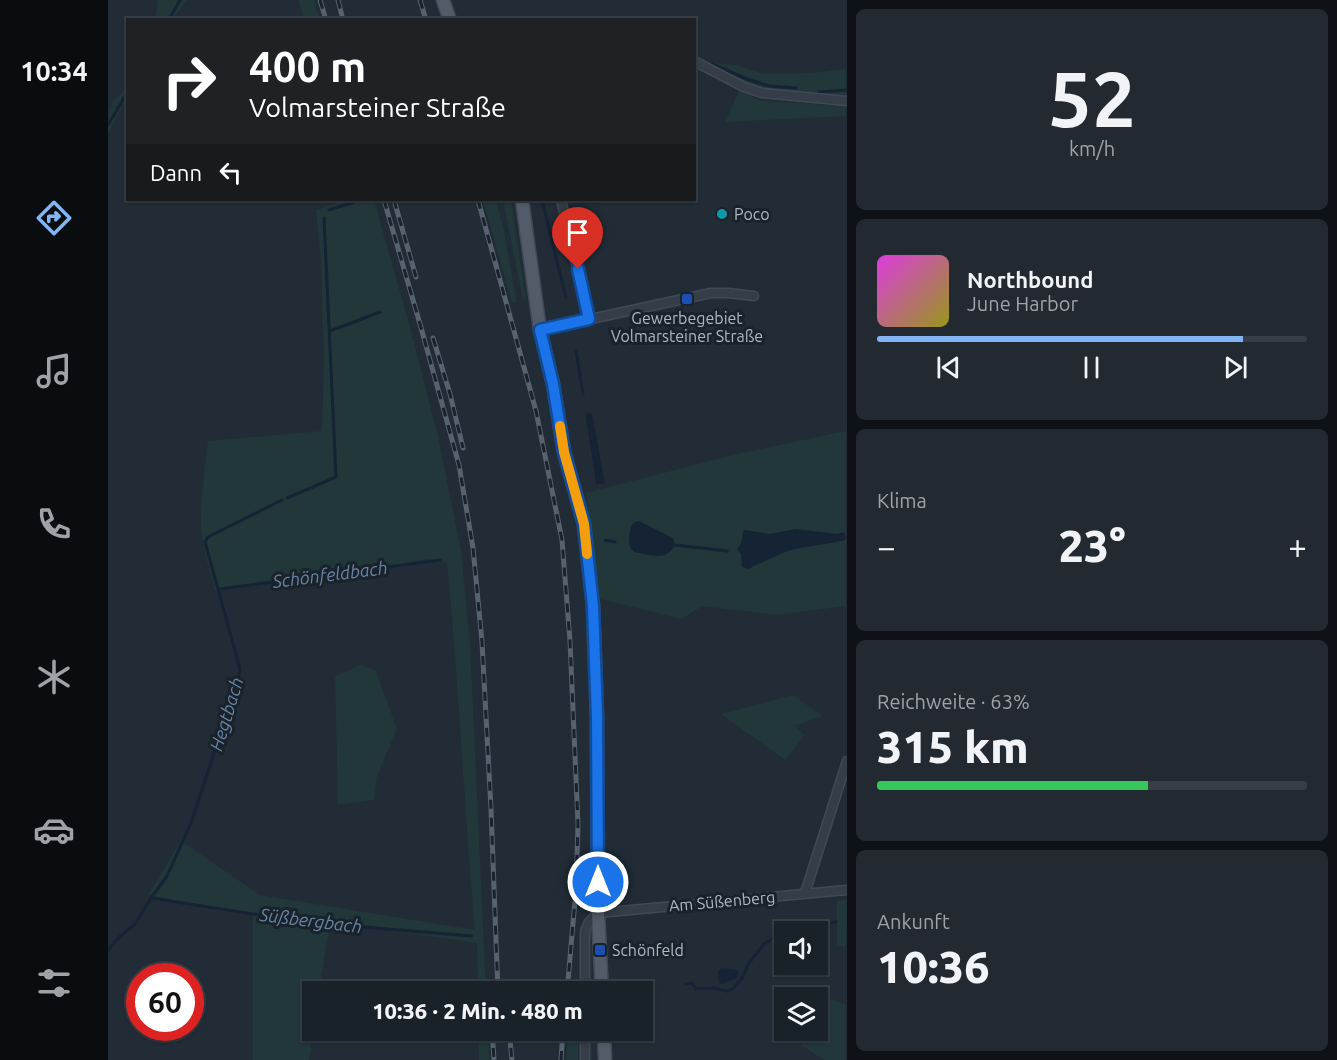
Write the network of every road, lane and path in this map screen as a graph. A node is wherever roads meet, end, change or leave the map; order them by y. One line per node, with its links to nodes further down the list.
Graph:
1 (443, 0): 2 (main road)
2 (449, 18)
3 (696, 62): 4 (street)
4 (846, 101)
5 (522, 201): 9 (main road)
6 (561, 201): 8 (street)
7 (754, 296): 8 (street)
8 (589, 319): 9 (street)
9 (540, 330): 13 (main road)
10 (846, 761): 12 (street)
11 (846, 890): 12 (street, Am Süßenberg)
12 (805, 893): 13 (street, Am Süßenberg)
13 (598, 913): 14 (street); 15 (main road)
14 (585, 981)
15 (601, 981)
16 (585, 1041): 18 (street)
17 (604, 1041): 19 (main road)
18 (585, 1060)
19 (605, 1060)

